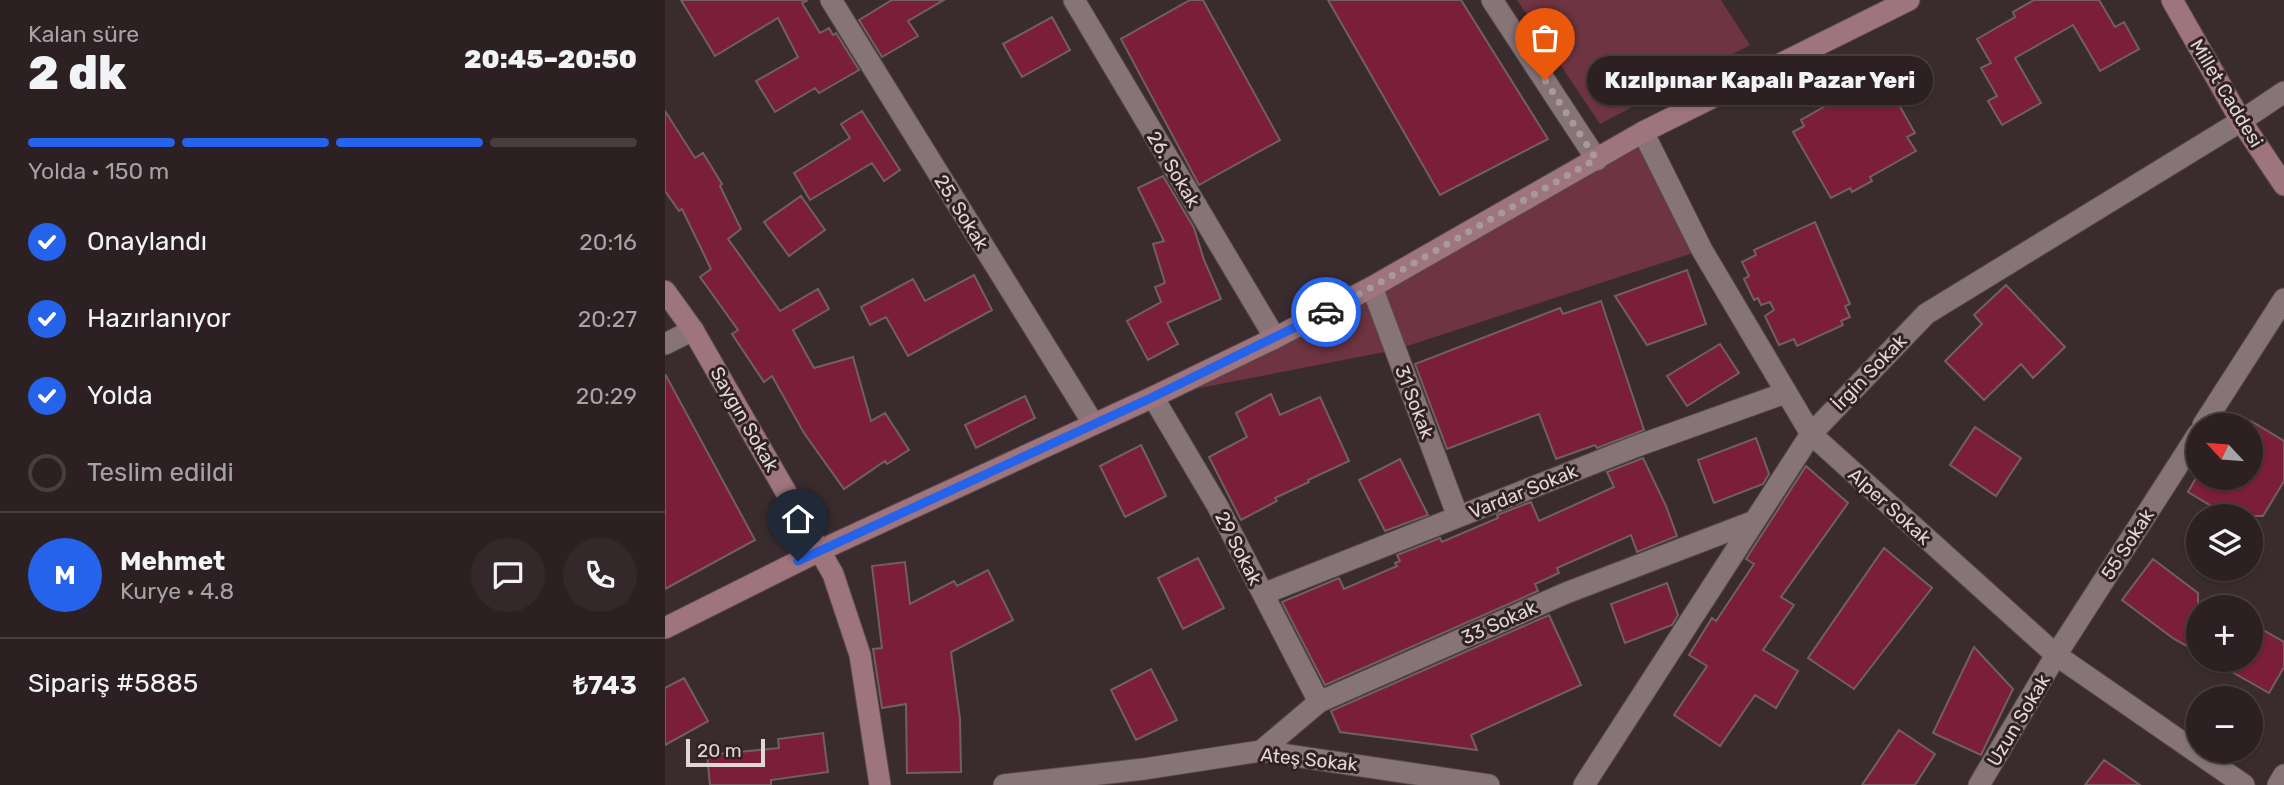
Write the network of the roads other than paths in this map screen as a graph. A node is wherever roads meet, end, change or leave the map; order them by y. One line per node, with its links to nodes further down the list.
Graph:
1 (831, 0): 20 (street, 25. Sokak)
2 (1074, 0): 15 (street, 26. Sokak)
3 (1492, 0): 9 (street)
4 (1909, 0): 8 (street)
5 (2172, 0): 7 (street, Millet Caddesi)
6 (2284, 92): 7 (street, İrgin Sokak)
7 (2241, 121): 10 (street, Millet Caddesi); 21 (street, İrgin Sokak)
8 (1643, 132): 9 (street); 17 (street, Alper Sokak)
9 (1597, 160): 11 (street)
10 (2284, 185)
11 (1372, 287): 15 (street); 23 (street, 31 Sokak)
12 (665, 290): 14 (street, Saygın Sokak)
13 (2284, 299): 19 (street)
14 (693, 330): 16 (street); 25 (street, Saygın Sokak)
15 (1275, 338): 18 (street)
16 (665, 344)
17 (1785, 393): 21 (street, Alper Sokak); 23 (street, Vardar Sokak)
18 (1153, 397): 20 (street); 26 (street, 29 Sokak)
19 (2211, 413)
20 (1093, 424): 25 (street)
21 (1811, 433): 24 (street, İrgin Sokak); 28 (street, Alper Sokak)
22 (2186, 453): 28 (street, 55 Sokak)
23 (1458, 517): 26 (street, Vardar Sokak)
24 (1752, 522): 29 (street, 33 Sokak); 37 (street, İrgin Sokak)
25 (821, 550): 27 (street); 34 (street, Saygın Sokak)
26 (1263, 594): 29 (street, 29 Sokak)
27 (665, 628)
28 (2056, 655): 38 (street, Uzun Sokak); 39 (street, Alper Sokak)
29 (1319, 702): 30 (street, 33 Sokak)
30 (1261, 751): 32 (street, Ateş Sokak); 36 (street, Ateş Sokak)
31 (2284, 775): 40 (street)
32 (1148, 777): 33 (street, Ateş Sokak)
33 (1048, 783): 35 (street, Ateş Sokak)
34 (880, 785)
35 (1004, 785)
36 (1489, 785)
37 (1584, 785)
38 (1979, 785)
39 (2244, 785)
40 (2277, 785)

